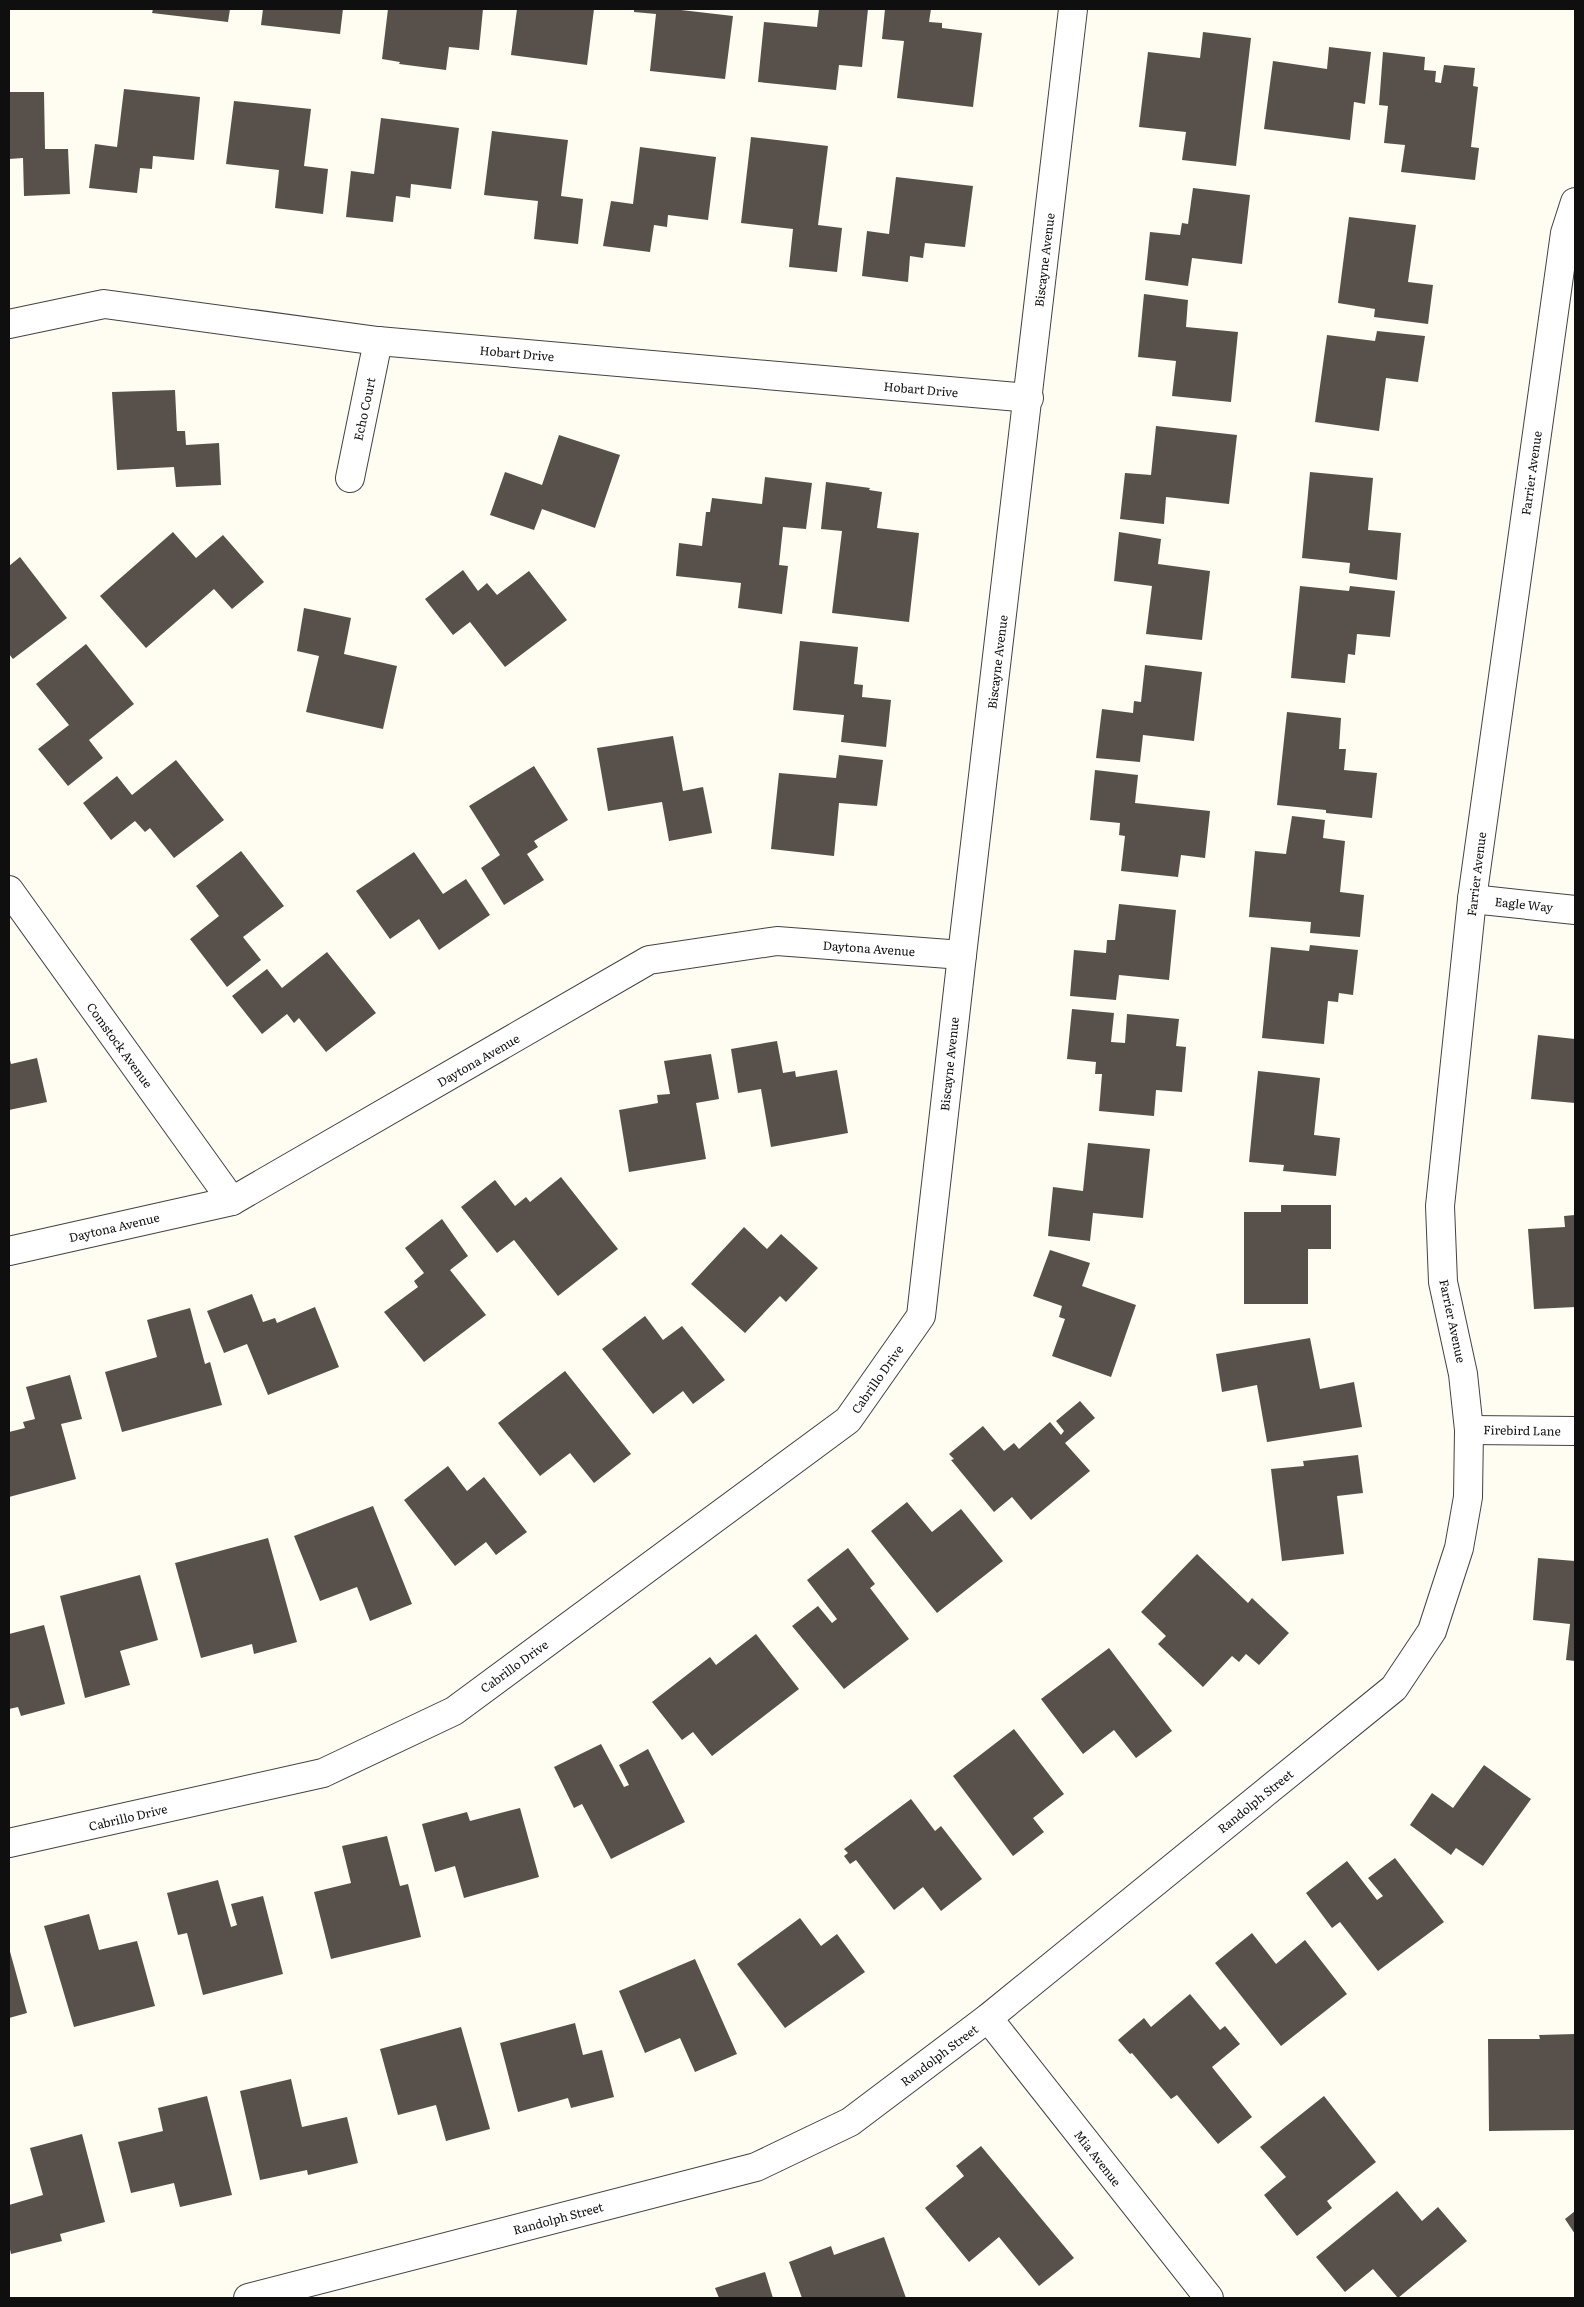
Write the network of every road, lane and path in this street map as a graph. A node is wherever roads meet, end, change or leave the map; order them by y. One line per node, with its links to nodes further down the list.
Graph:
1 (1073, 9): 5 (street, Biscayne Avenue)
2 (1575, 202): 8 (street, Farrier Avenue)
3 (9, 324): 4 (street, Hobart Drive)
4 (378, 341): 5 (street, Hobart Drive); 6 (street, Echo Court)
5 (1028, 398): 10 (street, Biscayne Avenue)
6 (350, 478)
7 (9, 890): 11 (street, Comstock Avenue)
8 (1472, 899): 9 (street, Eagle Way); 14 (street, Farrier Avenue)
9 (1575, 910)
10 (962, 955): 11 (street, Daytona Avenue); 13 (street, Biscayne Avenue)
11 (232, 1201): 12 (street, Daytona Avenue)
12 (9, 1251)
13 (921, 1316): 17 (street, Cabrillo Drive)
14 (1469, 1430): 15 (street, Firebird Lane); 16 (street, Farrier Avenue)
15 (1575, 1431)
16 (1459, 1548): 18 (street, Randolph Street)
17 (9, 1843)
18 (988, 2018): 19 (street, Randolph Street); 20 (street, Mia Avenue)
19 (248, 2298)
20 (1209, 2298)

